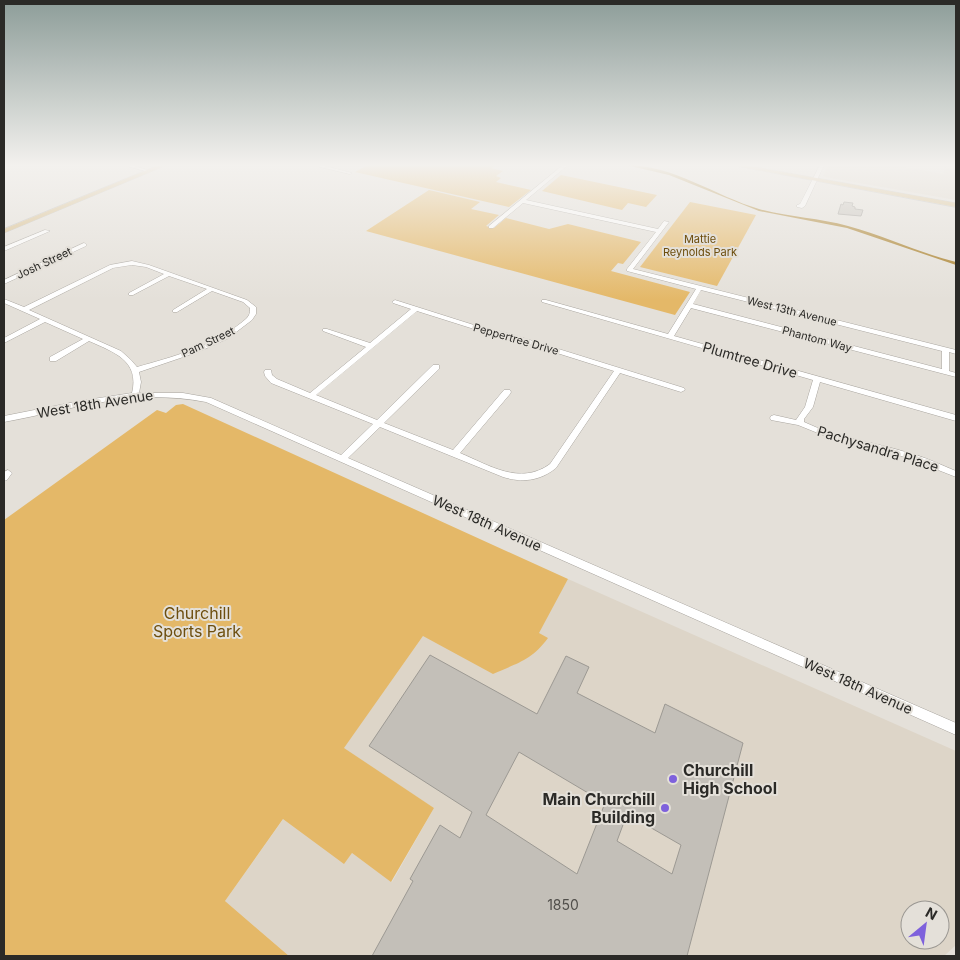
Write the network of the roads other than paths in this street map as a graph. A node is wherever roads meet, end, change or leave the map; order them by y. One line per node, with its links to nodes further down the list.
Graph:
1 (55, 210): 6 (main road)
2 (511, 210): 5 (street)
3 (562, 210): 8 (street)
4 (666, 222): 8 (street)
5 (491, 226)
6 (4, 231)
7 (47, 231): 10 (street)
8 (659, 231): 13 (street, West 13th Avenue)
9 (84, 244): 12 (street, Josh Street)
10 (4, 249)
11 (168, 274): 14 (street, Pam Street); 15 (street); 21 (street, Pam Street)
12 (4, 282)
13 (699, 288): 19 (street); 29 (street, West 13th Avenue)
14 (212, 289): 22 (street); 33 (street, Pam Street)
15 (131, 294)
16 (544, 301): 25 (street, Plumtree Drive)
17 (4, 302): 21 (street)
18 (395, 302): 20 (street, Peppertree Drive)
19 (688, 305): 25 (street); 36 (street, Phantom Way)
20 (415, 309): 28 (street); 34 (street, Peppertree Drive)
21 (24, 310): 23 (street)
22 (175, 311)
23 (46, 319): 26 (street); 27 (street)
24 (325, 330): 28 (street)
25 (670, 337): 38 (street, Plumtree Drive)
26 (90, 338): 31 (street); 33 (street)
27 (4, 341)
28 (370, 346): 42 (street)
29 (946, 350): 30 (street, West 13th Avenue); 36 (street)
30 (956, 352)
31 (54, 359)
32 (436, 367): 47 (street)
33 (136, 370): 41 (street)
34 (618, 370): 39 (street, Peppertree Drive); 48 (street)
35 (268, 372): 42 (street)
36 (945, 372): 37 (street, Phantom Way)
37 (956, 375)
38 (817, 379): 44 (street, Plumtree Drive); 46 (street, Pachysandra Place)
39 (681, 390)
40 (507, 392): 48 (street)
41 (135, 395): 45 (street, West 18th Avenue); 49 (street, West 18th Avenue)
42 (311, 396): 47 (street)
43 (774, 418): 46 (street, Pachysandra Place)
44 (956, 418)
45 (4, 419)
46 (800, 423): 50 (street, Pachysandra Place)
47 (379, 424): 48 (street); 49 (street)
48 (454, 454)
49 (342, 459): 51 (street, West 18th Avenue)
50 (956, 474)
51 (956, 729)

